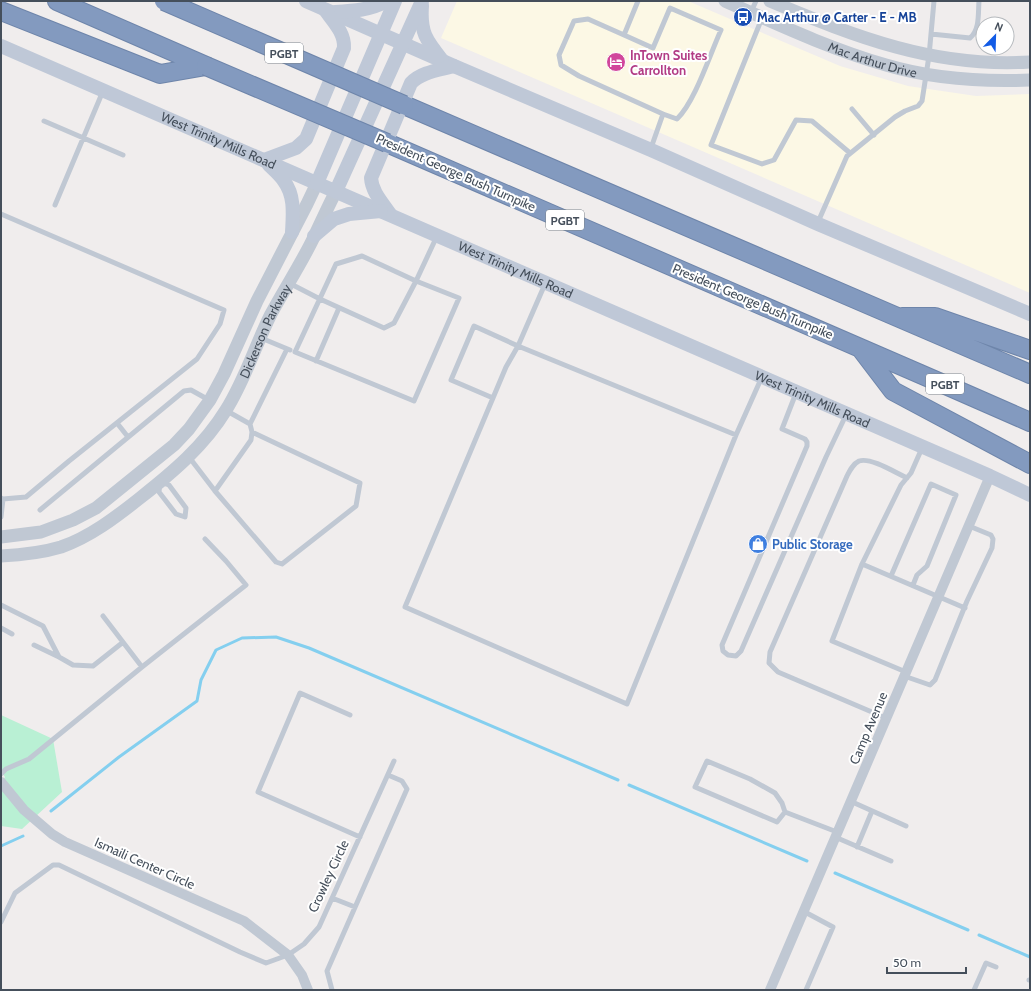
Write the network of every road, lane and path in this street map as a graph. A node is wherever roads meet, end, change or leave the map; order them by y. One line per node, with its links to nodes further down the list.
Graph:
1 (56, 1): 22 (highway, President George Bush Turnpike / PGBT)
2 (164, 1): 50 (highway, PGBT, bridge)
3 (306, 1): 12 (main road)
4 (387, 1): 12 (main road)
5 (395, 1): 14 (main road, Dickerson Parkway)
6 (422, 1): 17 (main road, Dickerson Parkway); 21 (main road)
7 (638, 1): 16 (lane)
8 (725, 1): 11 (street, Mac Arthur Drive)
9 (934, 1): 15 (lane)
10 (979, 1): 15 (lane)
11 (766, 8): 19 (street, Mac Arthur Drive); 23 (street, Mac Arthur Drive); 32 (lane)
12 (328, 10): 14 (main road); 34 (main road)
13 (1, 11): 22 (highway)
14 (381, 34): 17 (main road); 35 (main road, Dickerson Parkway)
15 (931, 34): 19 (lane)
16 (624, 35): 27 (lane); 27 (lane)
17 (403, 44): 21 (main road); 36 (main road, Dickerson Parkway)
18 (1, 47): 25 (main road, West Trinity Mills Road)
19 (929, 56): 20 (street, Mac Arthur Drive); 23 (lane)
20 (1030, 62)
21 (449, 64): 31 (main road); 38 (main road)
22 (206, 66): 53 (highway, President George Bush Turnpike / PGBT, bridge)
23 (926, 74): 24 (street, Mac Arthur Drive); 29 (lane)
24 (1030, 80)
25 (103, 90): 30 (lane); 34 (main road, West Trinity Mills Road)
26 (852, 109): 29 (lane)
27 (663, 114): 31 (lane)
28 (44, 121): 30 (lane)
29 (874, 135): 32 (lane)
30 (82, 138): 33 (lane); 37 (lane)
31 (650, 150): 40 (main road)
32 (850, 153): 40 (lane)
33 (123, 155)
34 (264, 160): 35 (main road, West Trinity Mills Road); 41 (main road)
35 (317, 183): 36 (main road, West Trinity Mills Road); 41 (street, Dickerson Parkway)
36 (336, 191): 38 (main road, West Trinity Mills Road); 43 (street, Dickerson Parkway)
37 (55, 205)
38 (386, 213): 42 (main road, West Trinity Mills Road); 43 (main road)
39 (1, 214): 65 (lane)
40 (818, 224): 49 (main road)
41 (292, 232): 62 (street, Dickerson Parkway)
42 (437, 235): 44 (lane); 46 (main road, West Trinity Mills Road)
43 (314, 236): 45 (street, Dickerson Parkway)
44 (416, 281): 47 (lane); 48 (lane); 57 (lane)
45 (288, 283): 47 (lane); 51 (street, Dickerson Parkway)
46 (545, 283): 52 (lane); 59 (main road, West Trinity Mills Road)
47 (320, 299): 48 (lane); 56 (lane)
48 (339, 308): 57 (lane)
49 (1030, 314)
50 (895, 317): 55 (highway); 58 (highway, PGBT)
51 (261, 338): 54 (lane); 63 (street, Dickerson Parkway)
52 (518, 346): 61 (lane); 61 (lane); 69 (lane)
53 (860, 348): 66 (highway, President George Bush Turnpike / PGBT); 74 (highway)
54 (287, 349): 56 (lane); 67 (lane)
55 (1030, 350)
56 (295, 352): 57 (lane)
57 (316, 361)
58 (1030, 374)
59 (762, 377): 60 (main road, West Trinity Mills Road); 69 (lane)
60 (796, 392): 64 (main road, West Trinity Mills Road); 64 (lane)
61 (493, 398): 69 (lane)
62 (210, 400): 63 (street); 70 (lane); 71 (street, Dickerson Parkway)
63 (226, 410): 67 (lane); 73 (street, Dickerson Parkway)
64 (846, 414): 72 (main road, West Trinity Mills Road)
65 (117, 422): 70 (lane); 81 (lane)
66 (1030, 422)
67 (250, 424): 68 (lane)
68 (252, 432): 79 (lane); 79 (lane)
69 (736, 435)
70 (128, 437): 82 (lane)
71 (174, 445): 73 (street); 75 (street, Dickerson Parkway)
72 (922, 447): 76 (main road, West Trinity Mills Road); 77 (lane)
73 (189, 457): 78 (street, Dickerson Parkway); 79 (lane)
74 (1030, 464)
75 (145, 470): 78 (street); 85 (street, Dickerson Parkway)
76 (990, 476): 80 (main road, West Trinity Mills Road); 84 (street, Camp Avenue)
77 (907, 478): 88 (lane); 103 (lane)
78 (160, 482): 78 (lane); 87 (street, Dickerson Parkway)
79 (215, 491)
80 (1030, 495)
81 (2, 499): 83 (lane)
82 (40, 510)
83 (1, 517)
84 (969, 526): 91 (street, Camp Avenue); 93 (lane)
85 (1, 536)
86 (205, 539): 100 (lane)
87 (1, 556)
88 (862, 564): 89 (lane); 101 (lane)
89 (891, 576): 90 (lane); 90 (lane)
90 (913, 585): 91 (lane)
91 (938, 596): 93 (lane); 101 (street, Camp Avenue)
92 (1, 605): 99 (lane)
93 (965, 608): 101 (lane)
94 (103, 616): 97 (lane)
95 (1, 628): 96 (lane)
96 (12, 634)
97 (122, 643): 99 (lane); 100 (lane)
98 (34, 645): 99 (lane)
99 (59, 657)
100 (142, 667): 105 (lane)
101 (905, 674): 103 (street, Camp Avenue)
102 (350, 715): 113 (lane)
103 (886, 718): 108 (street, Camp Avenue)
104 (394, 760): 106 (lane, Crowley Circle)
105 (1, 774)
106 (388, 775): 113 (lane, Crowley Circle); 117 (lane)
107 (1, 782): 120 (street, Ismaili Center Circle)
108 (850, 801): 109 (lane); 112 (street, Camp Avenue)
109 (872, 811): 111 (lane); 114 (lane)
110 (785, 812): 110 (lane); 112 (lane)
111 (906, 826)
112 (836, 835): 114 (lane); 118 (street, Camp Avenue)
113 (360, 837): 116 (lane, Crowley Circle)
114 (857, 846): 115 (lane)
115 (892, 862)
116 (332, 898): 117 (lane); 120 (lane, Crowley Circle)
117 (355, 908): 123 (lane)
118 (803, 911): 124 (street, Camp Avenue); 125 (lane)
119 (1, 922): 120 (lane, Crowley Circle)
120 (288, 955): 122 (street)
121 (996, 967): 126 (lane)
122 (308, 990)
123 (332, 990)
124 (770, 990)
125 (806, 990)
126 (974, 990)

